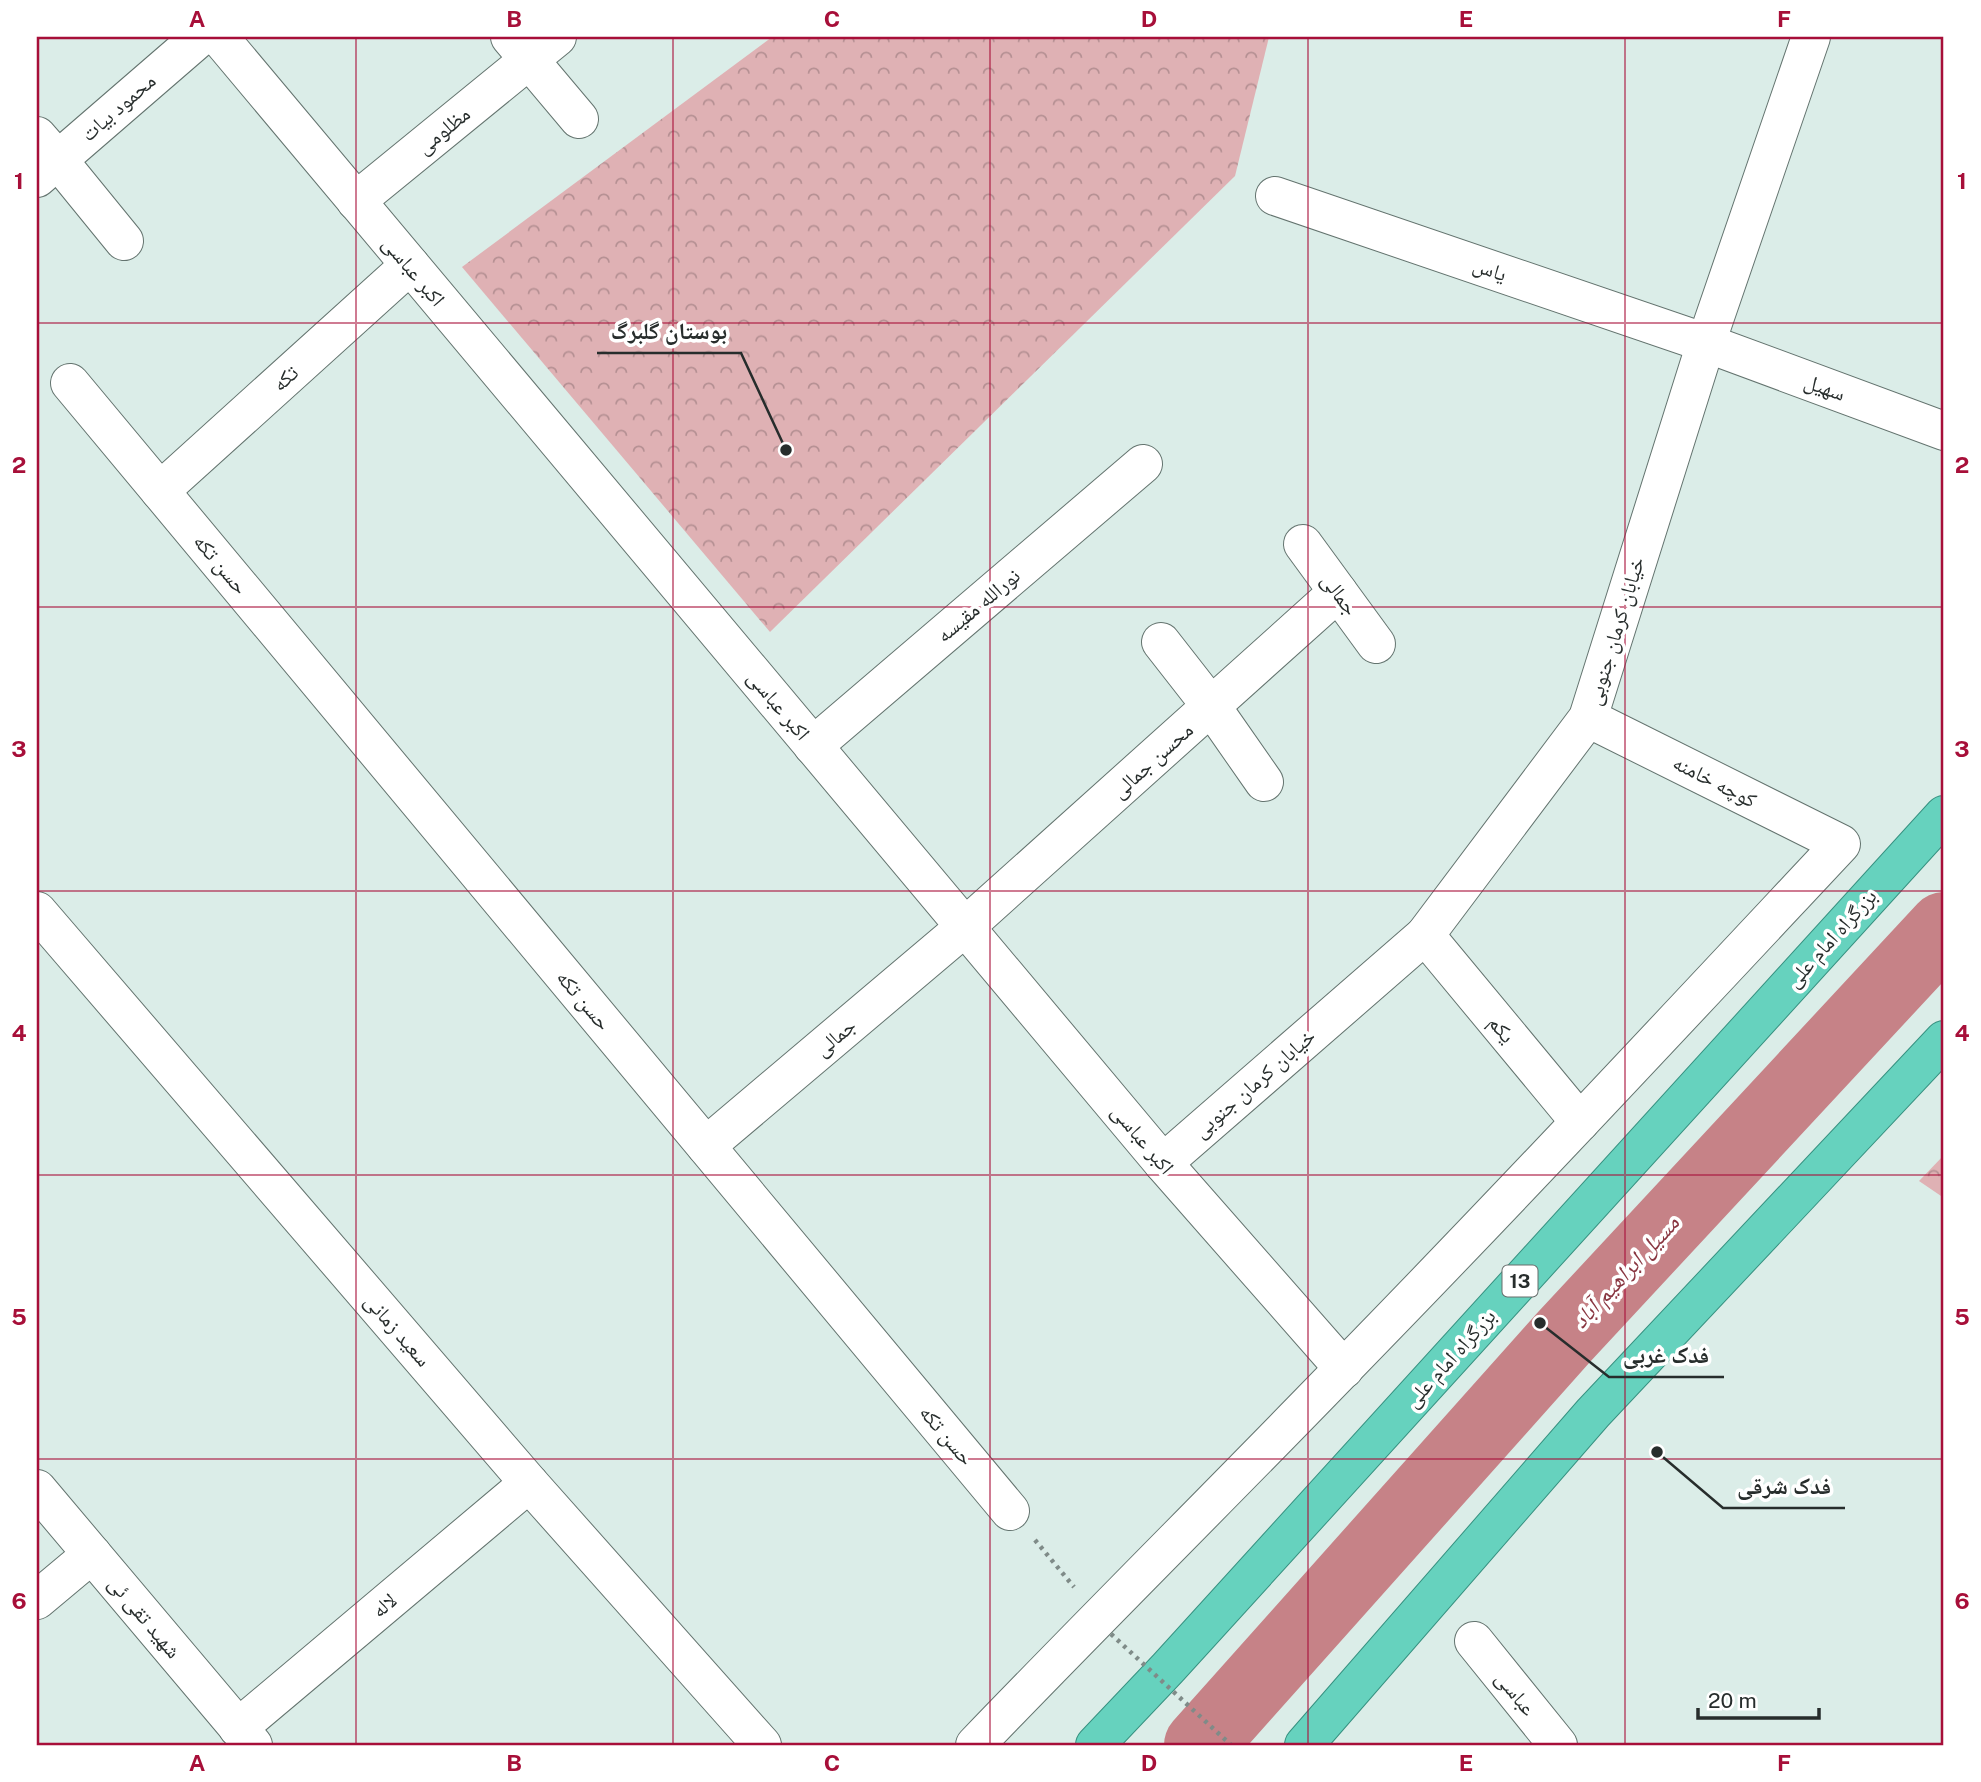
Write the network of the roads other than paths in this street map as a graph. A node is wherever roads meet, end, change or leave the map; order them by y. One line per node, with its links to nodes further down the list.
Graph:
1 (200, 37): 6 (street, محمود بیات)
2 (219, 37): 8 (street, اکبر عباسی)
3 (1811, 37): 11 (street, خیابان کرمان جنوبی)
4 (532, 44): 5 (street, مظلومی); 8 (street, مظلومی)
5 (579, 119)
6 (44, 158): 9 (street)
7 (1276, 195): 11 (street, یاس)
8 (356, 201): 10 (street, اکبر عباسی)
9 (124, 242)
10 (410, 265): 15 (street, تکه); 22 (street, اکبر عباسی)
11 (1706, 343): 13 (street, سهیل); 21 (street, خیابان کرمان جنوبی)
12 (70, 383): 15 (street, حسن تکه)
13 (1944, 430)
14 (1143, 464): 22 (street, نورالله مقیسه)
15 (160, 491): 30 (street, حسن تکه)
16 (1303, 544): 17 (street, جمالی)
17 (1338, 592): 19 (street, جمالی); 20 (street, محسن جمالی)
18 (1161, 642): 20 (street)
19 (1376, 644)
20 (1211, 706): 23 (street); 26 (street, محسن جمالی)
21 (1588, 718): 27 (street, خیابان کرمان جنوبی); 29 (street, کوچه خامنه)
22 (813, 746): 26 (street, اکبر عباسی)
23 (1264, 782)
24 (1944, 815): 42 (highway, بزرگراه امام علی / 13)
25 (37, 911): 33 (street, سعید زمانی)
26 (965, 927): 30 (street, جمالی); 31 (street, اکبر عباسی)
27 (1425, 935): 29 (street, یکم); 31 (street, خیابان کرمان جنوبی)
28 (1944, 1040): 43 (highway)
29 (1580, 1122): 32 (street)
30 (706, 1146): 35 (street, حسن تکه)
31 (1163, 1163): 32 (street, اکبر عباسی)
32 (1344, 1369): 41 (street)
33 (530, 1483): 39 (street, لاله); 40 (street, سعید زمانی)
34 (37, 1489): 36 (street, شهید تقی ئی)
35 (1010, 1511)
36 (92, 1554): 37 (street); 39 (street, شهید تقی ئی)
37 (37, 1600)
38 (1474, 1641): 44 (street, عباسی)
39 (245, 1736)
40 (762, 1745)
41 (975, 1745)
42 (1095, 1745)
43 (1304, 1745)
44 (1558, 1745)

